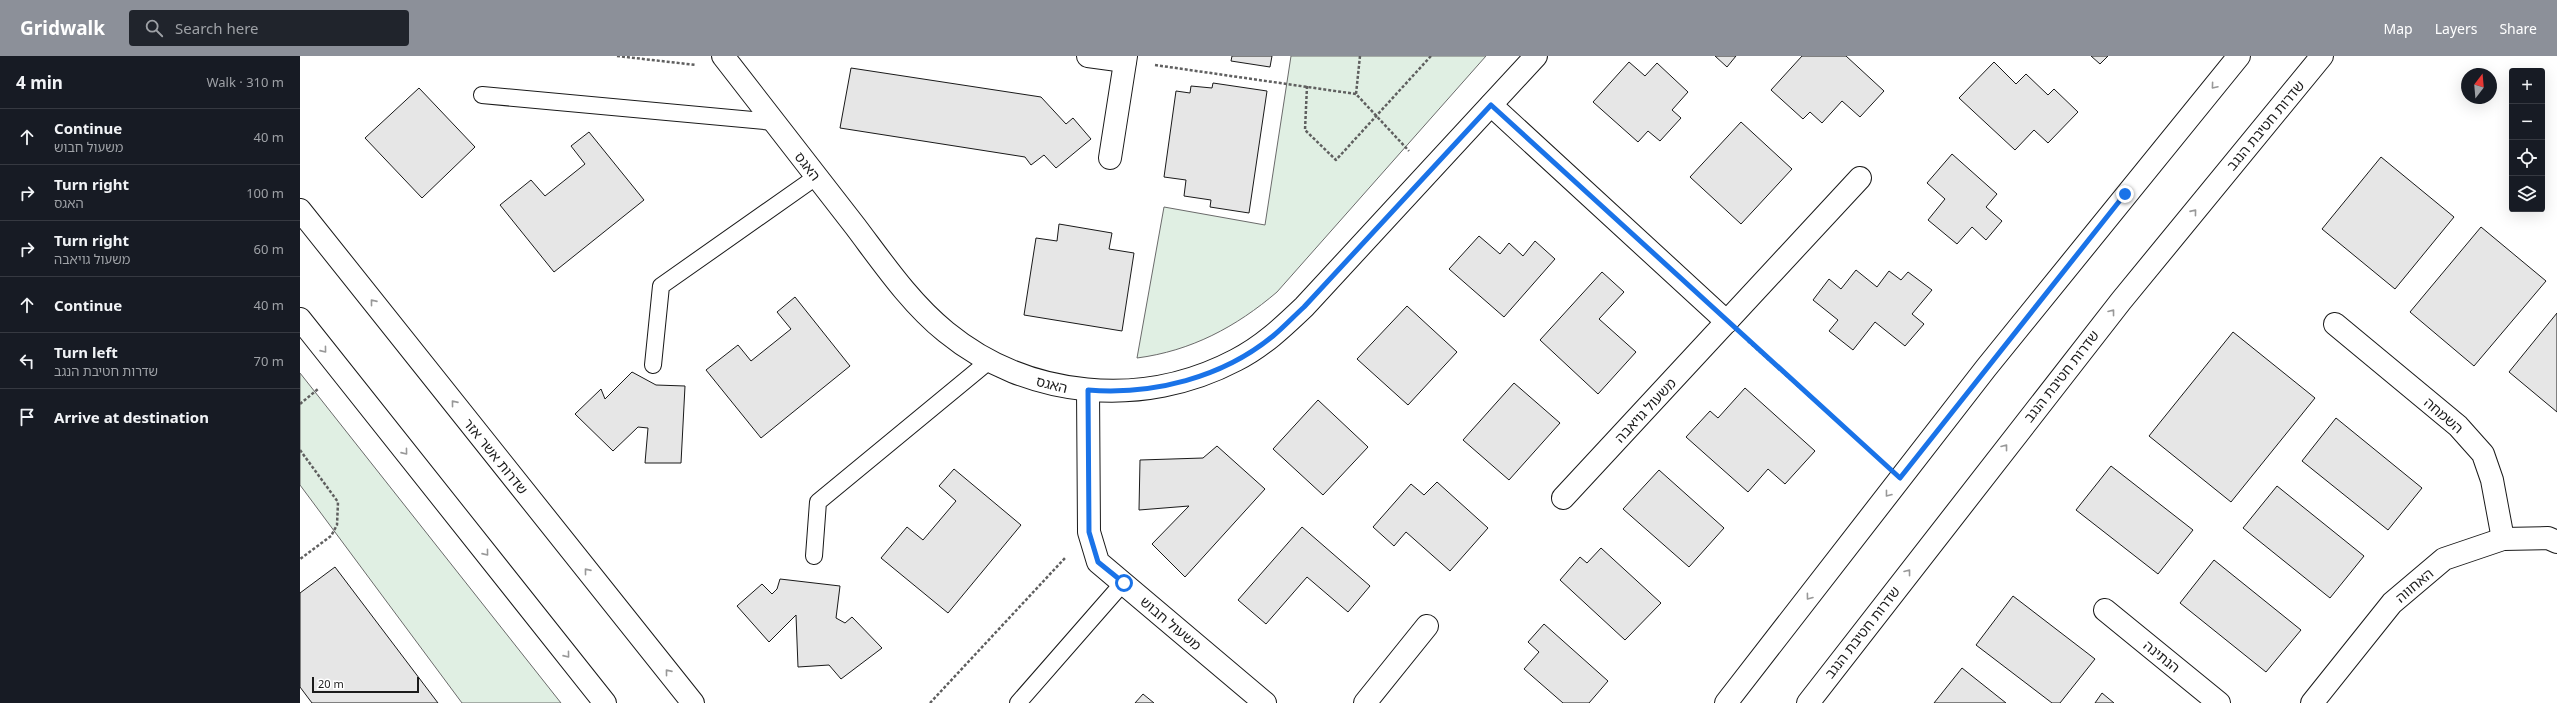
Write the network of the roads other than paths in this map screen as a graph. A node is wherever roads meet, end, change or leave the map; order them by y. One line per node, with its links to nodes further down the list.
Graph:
1 (1088, 56): 5 (street)
2 (1536, 56): 8 (street, האגס)
3 (2239, 56): 32 (street, one-way to 32)
4 (2322, 56): 33 (street, שדרות חטיבת הנגב, one-way to 4)
5 (1126, 59): 10 (street)
6 (728, 63): 9 (street, האגס)
7 (482, 95): 9 (lane)
8 (1491, 105): 15 (street); 19 (street, האגס)
9 (774, 122): 11 (street, האגס)
10 (1110, 158)
11 (816, 176): 17 (street, האגס); 18 (lane)
12 (1860, 178): 15 (street, משעול גויאבה)
13 (300, 210): 28 (street, שדרות אשר אזר, one-way to 13)
14 (300, 320): 27 (street, one-way to 27)
15 (1727, 322): 20 (street, משעול גויאבה)
16 (2334, 324): 21 (street, השמחה)
17 (990, 361): 19 (street, האגס); 23 (lane)
18 (653, 364)
19 (1088, 390): 24 (street, משעול חבוש)
20 (1563, 498)
21 (2503, 539): 22 (street, האחווה); 35 (street, האחווה)
22 (2557, 542)
23 (814, 556)
24 (1124, 583): 29 (lane); 30 (street, משעול חבוש)
25 (2105, 610): 34 (street, הנתינה)
26 (1427, 626): 31 (street)
27 (606, 703)
28 (693, 703)
29 (1018, 703)
30 (1265, 703)
31 (1365, 703)
32 (1726, 703)
33 (1808, 703)
34 (2219, 703)
35 (2312, 703)

